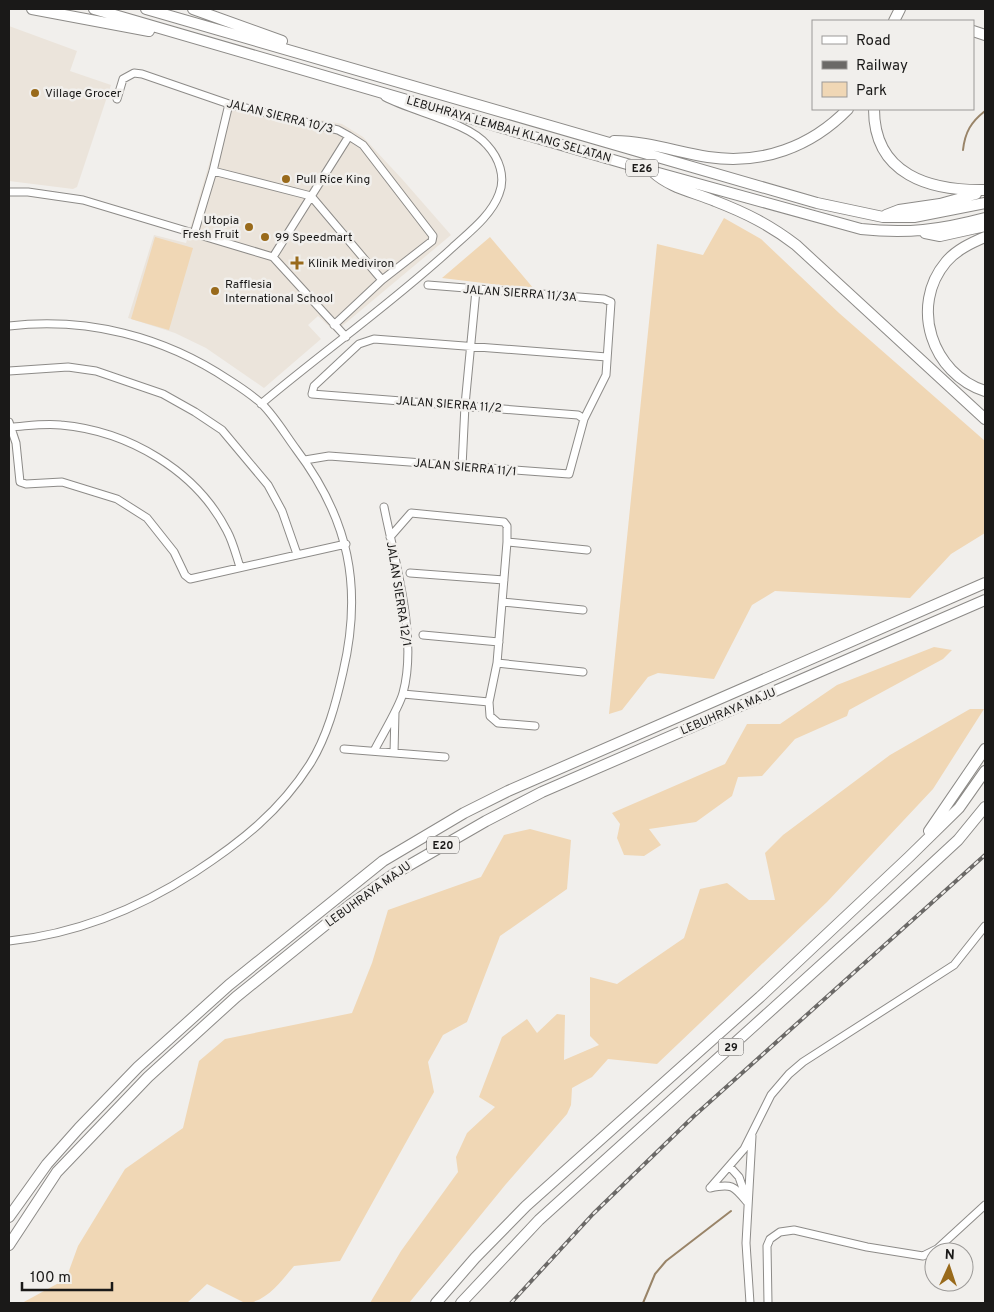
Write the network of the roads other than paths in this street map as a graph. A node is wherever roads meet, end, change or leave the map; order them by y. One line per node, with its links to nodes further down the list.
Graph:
1 (32, 9): 5 (highway)
2 (94, 9): 5 (highway, LEBUHRAYA LEMBAH KLANG SELATAN / E26)
3 (146, 9): 6 (highway, LEBUHRAYA LEMBAH KLANG SELATAN / E26)
4 (193, 9): 6 (highway)
5 (187, 37): 7 (highway, LEBUHRAYA LEMBAH KLANG SELATAN / E26)
6 (421, 87): 13 (highway, LEBUHRAYA LEMBAH KLANG SELATAN / E26)
7 (372, 90): 14 (highway, LEBUHRAYA LEMBAH KLANG SELATAN / E26); 32 (street)
8 (117, 99): 9 (street, JALAN SIERRA 10/3)
9 (229, 104): 12 (street, JALAN SIERRA 10/3); 15 (street)
10 (847, 110): 13 (highway)
11 (874, 110): 16 (highway)
12 (349, 136): 18 (street); 27 (street, JALAN SIERRA 10/3)
13 (602, 141): 20 (highway, LEBUHRAYA LEMBAH KLANG SELATAN / E26)
14 (651, 170): 23 (highway, LEBUHRAYA LEMBAH KLANG SELATAN / E26); 40 (highway)
15 (213, 171): 18 (street); 24 (street)
16 (985, 190): 20 (highway)
17 (9, 192): 24 (street)
18 (310, 196): 26 (street); 27 (street)
19 (985, 203): 20 (highway, LEBUHRAYA LEMBAH KLANG SELATAN / E26)
20 (883, 217)
21 (985, 218): 23 (highway, LEBUHRAYA LEMBAH KLANG SELATAN / E26)
22 (985, 226): 23 (highway)
23 (916, 232)
24 (194, 234): 26 (street)
25 (985, 237): 36 (highway)
26 (273, 256): 30 (street)
27 (382, 280): 30 (street)
28 (428, 285): 29 (street, JALAN SIERRA 11/3A)
29 (476, 290): 33 (street); 34 (street, JALAN SIERRA 11/3A)
30 (334, 325): 32 (street)
31 (9, 326): 37 (street)
32 (346, 337): 37 (street)
33 (470, 346): 34 (street); 38 (street); 38 (street, JALAN SIERRA 11/2)
34 (607, 357): 39 (street)
35 (9, 371): 49 (street)
36 (985, 391)
37 (261, 404): 42 (street)
38 (465, 405): 39 (street, JALAN SIERRA 11/2); 43 (street)
39 (584, 419): 43 (street, JALAN SIERRA 11/1)
40 (985, 419)
41 (10, 425): 50 (street); 50 (street)
42 (305, 460): 43 (street, JALAN SIERRA 11/1); 47 (street)
43 (462, 467)
44 (384, 507): 45 (street, JALAN SIERRA 12/1)
45 (390, 537): 46 (street); 61 (street, JALAN SIERRA 12/1)
46 (507, 542): 48 (street); 52 (street)
47 (346, 544): 49 (street); 74 (street)
48 (587, 550)
49 (297, 554): 50 (street)
50 (240, 567)
51 (410, 573): 52 (street)
52 (504, 580): 55 (street)
53 (985, 583): 79 (highway, LEBUHRAYA MAJU / E20)
54 (985, 600): 80 (highway, LEBUHRAYA MAJU / E20)
55 (502, 602): 56 (street); 58 (street)
56 (583, 610)
57 (423, 635): 58 (street)
58 (499, 642): 59 (street)
59 (497, 663): 60 (street); 62 (street)
60 (583, 672)
61 (403, 694): 62 (street); 63 (street, JALAN SIERRA 12/1)
62 (489, 702): 64 (street)
63 (395, 709): 67 (street, JALAN SIERRA 12/1); 68 (street)
64 (535, 726)
65 (344, 749): 67 (street)
66 (985, 749): 72 (highway)
67 (374, 751): 68 (street)
68 (394, 753): 69 (street)
69 (445, 757)
70 (985, 771): 72 (highway, 29)
71 (985, 807): 82 (highway, 29)
72 (909, 858): 81 (highway, 29)
73 (985, 926): 75 (street)
74 (9, 941)
75 (752, 1136): 76 (street); 77 (street)
76 (730, 1167): 77 (street); 77 (street)
77 (748, 1202): 83 (street)
78 (985, 1206): 84 (street)
79 (9, 1217)
80 (9, 1245)
81 (436, 1303)
82 (462, 1303)
83 (750, 1303)
84 (768, 1303)

